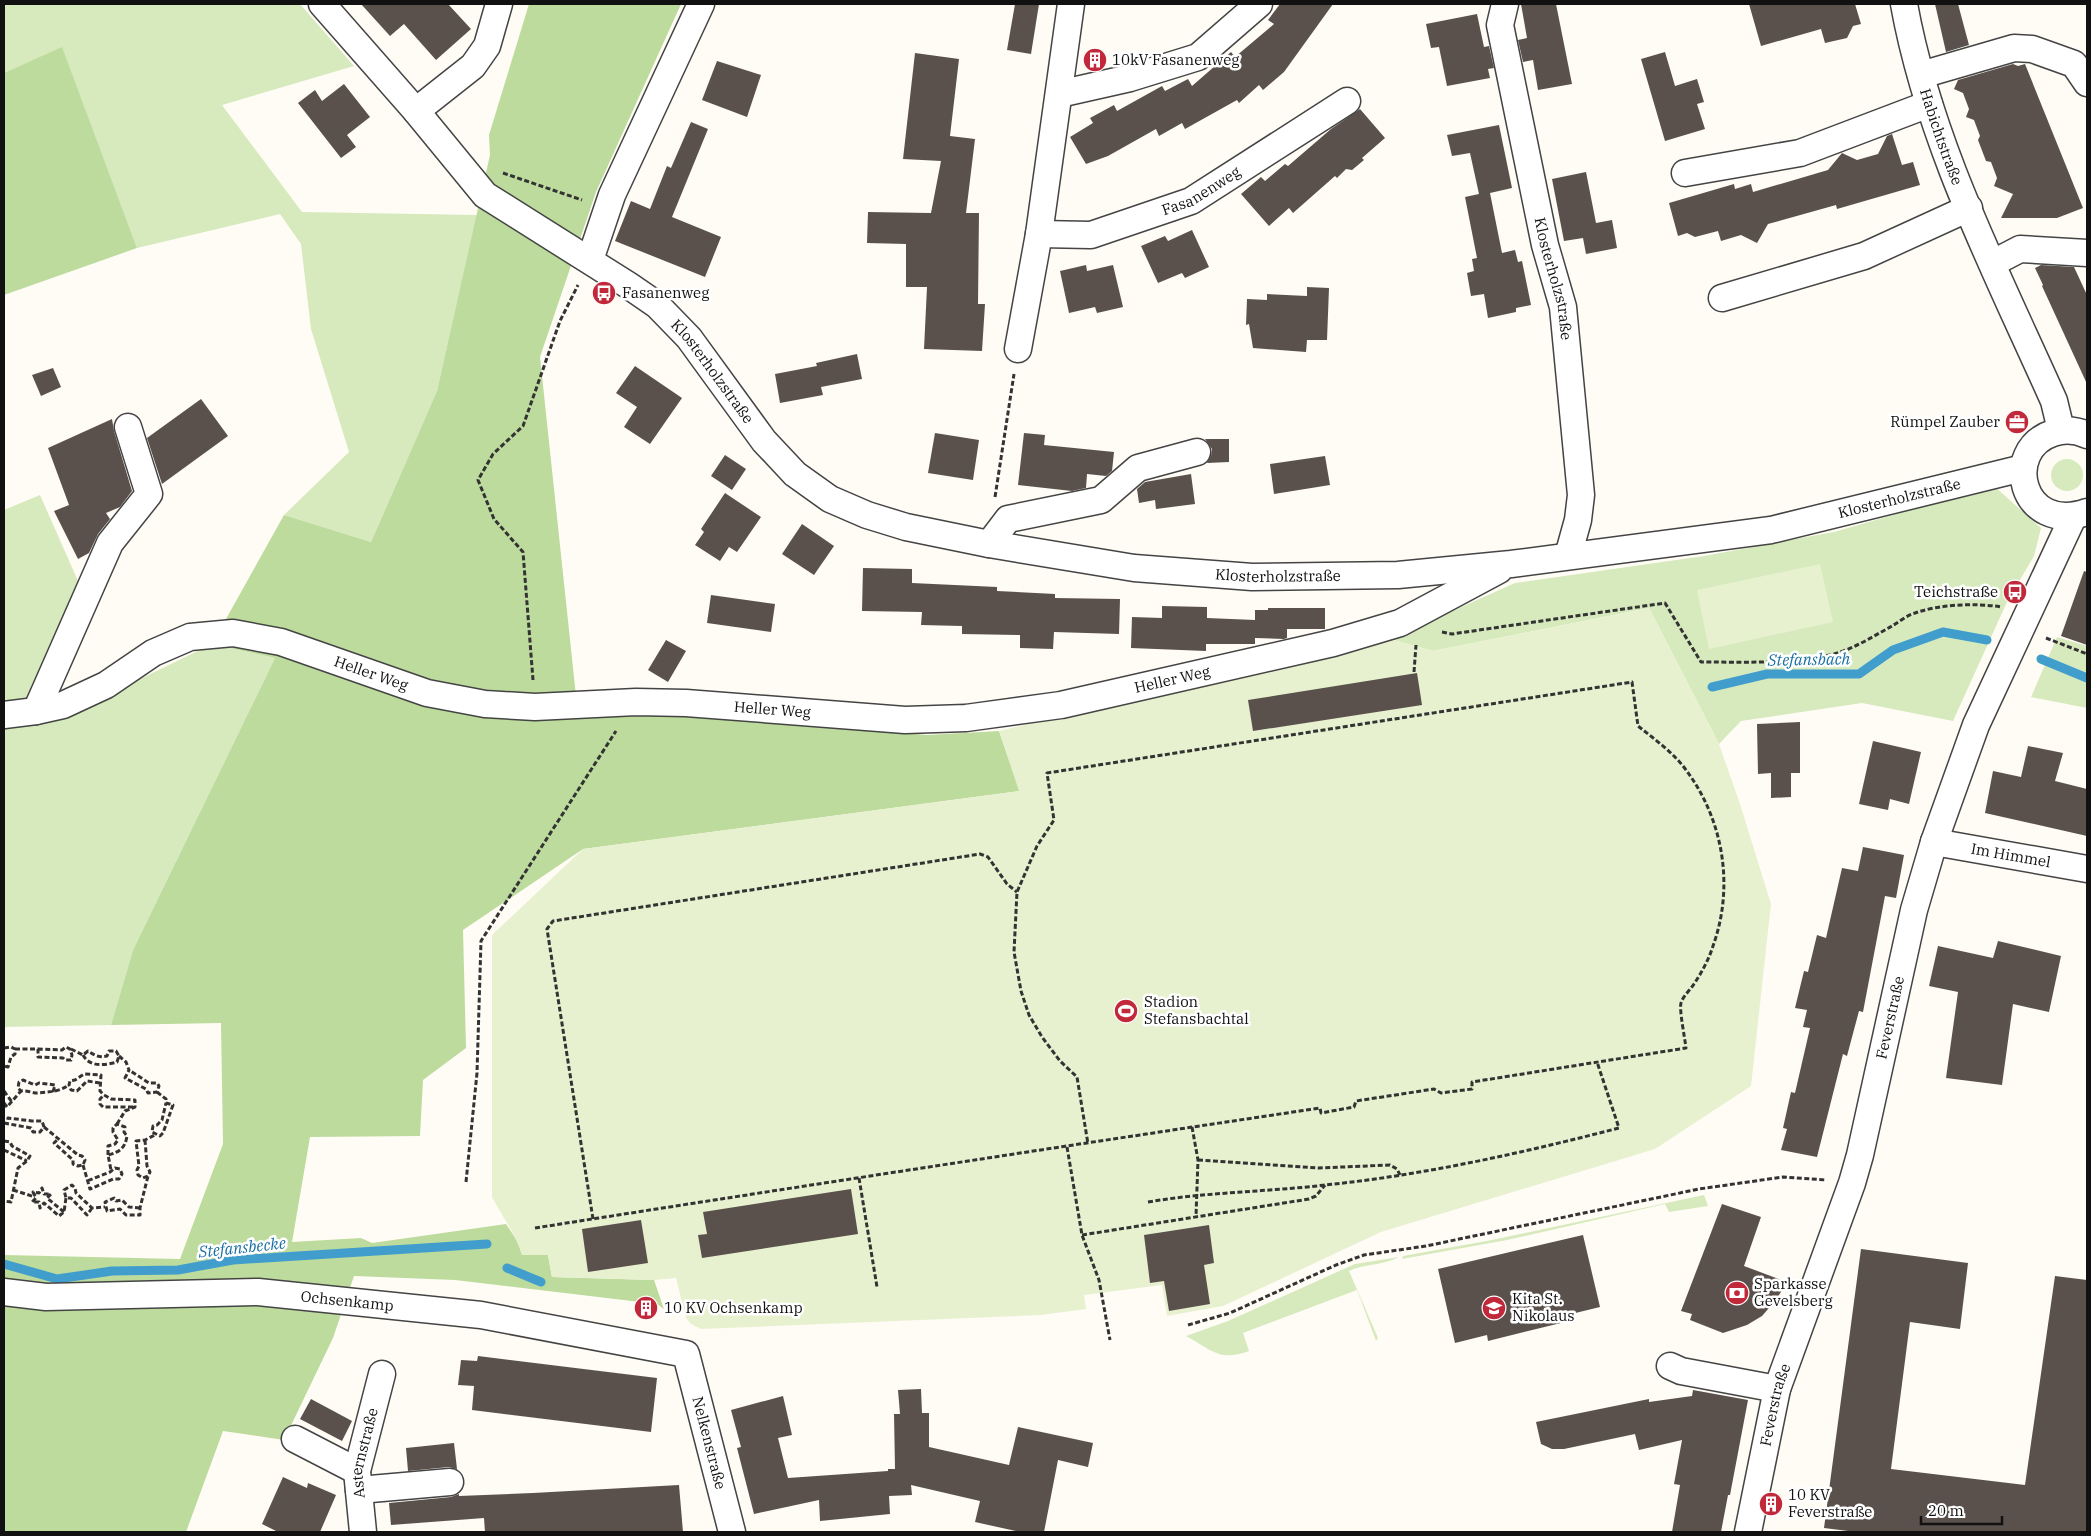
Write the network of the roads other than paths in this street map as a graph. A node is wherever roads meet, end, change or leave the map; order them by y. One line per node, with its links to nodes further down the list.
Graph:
1 (322, 4): 13 (street, Klosterholzstraße)
2 (499, 4): 13 (street)
3 (700, 4): 18 (street)
4 (1071, 4): 10 (street)
5 (1259, 4): 10 (street)
6 (1505, 4): 29 (street, Klosterholzstraße)
7 (1904, 4): 8 (street, Habichtstraße)
8 (1920, 75): 9 (street); 12 (street, Habichtstraße)
9 (2087, 83)
10 (1059, 94): 16 (street)
11 (1347, 101): 16 (street, Fasanenweg)
12 (1929, 104): 14 (street); 15 (street, Habichtstraße)
13 (416, 111): 18 (street, Klosterholzstraße)
14 (1685, 173)
15 (1969, 208): 19 (street, Habichtstraße); 20 (street)
16 (1038, 234): 21 (street)
17 (2087, 253): 19 (street)
18 (590, 260): 28 (street, Klosterholzstraße)
19 (1992, 263): 23 (street, Habichtstraße)
20 (1722, 298)
21 (1018, 349)
22 (128, 427): 31 (street)
23 (2061, 430): 24 (street); 26 (street)
24 (2087, 435)
25 (1197, 452): 28 (street)
26 (2023, 468): 27 (street); 29 (street, Klosterholzstraße)
27 (2080, 515): 33 (street, Feverstraße)
28 (989, 544): 30 (street, Klosterholzstraße)
29 (1568, 556): 30 (street, Klosterholzstraße)
30 (1511, 564): 31 (street, Heller Weg)
31 (36, 711): 32 (street, Heller Weg)
32 (4, 715)
33 (1934, 842): 34 (street, Im Himmel); 39 (street, Feverstraße)
34 (2087, 869)
35 (4, 1292): 36 (street, Ochsenkamp)
36 (686, 1354): 44 (street, Nelkenstraße)
37 (1670, 1366): 39 (street)
38 (382, 1374): 41 (street, Asternstraße)
39 (1777, 1389): 45 (street, Feverstraße)
40 (295, 1439): 41 (street)
41 (358, 1480): 42 (street); 43 (street, Asternstraße)
42 (450, 1482)
43 (363, 1532)
44 (732, 1532)
45 (1748, 1532)

